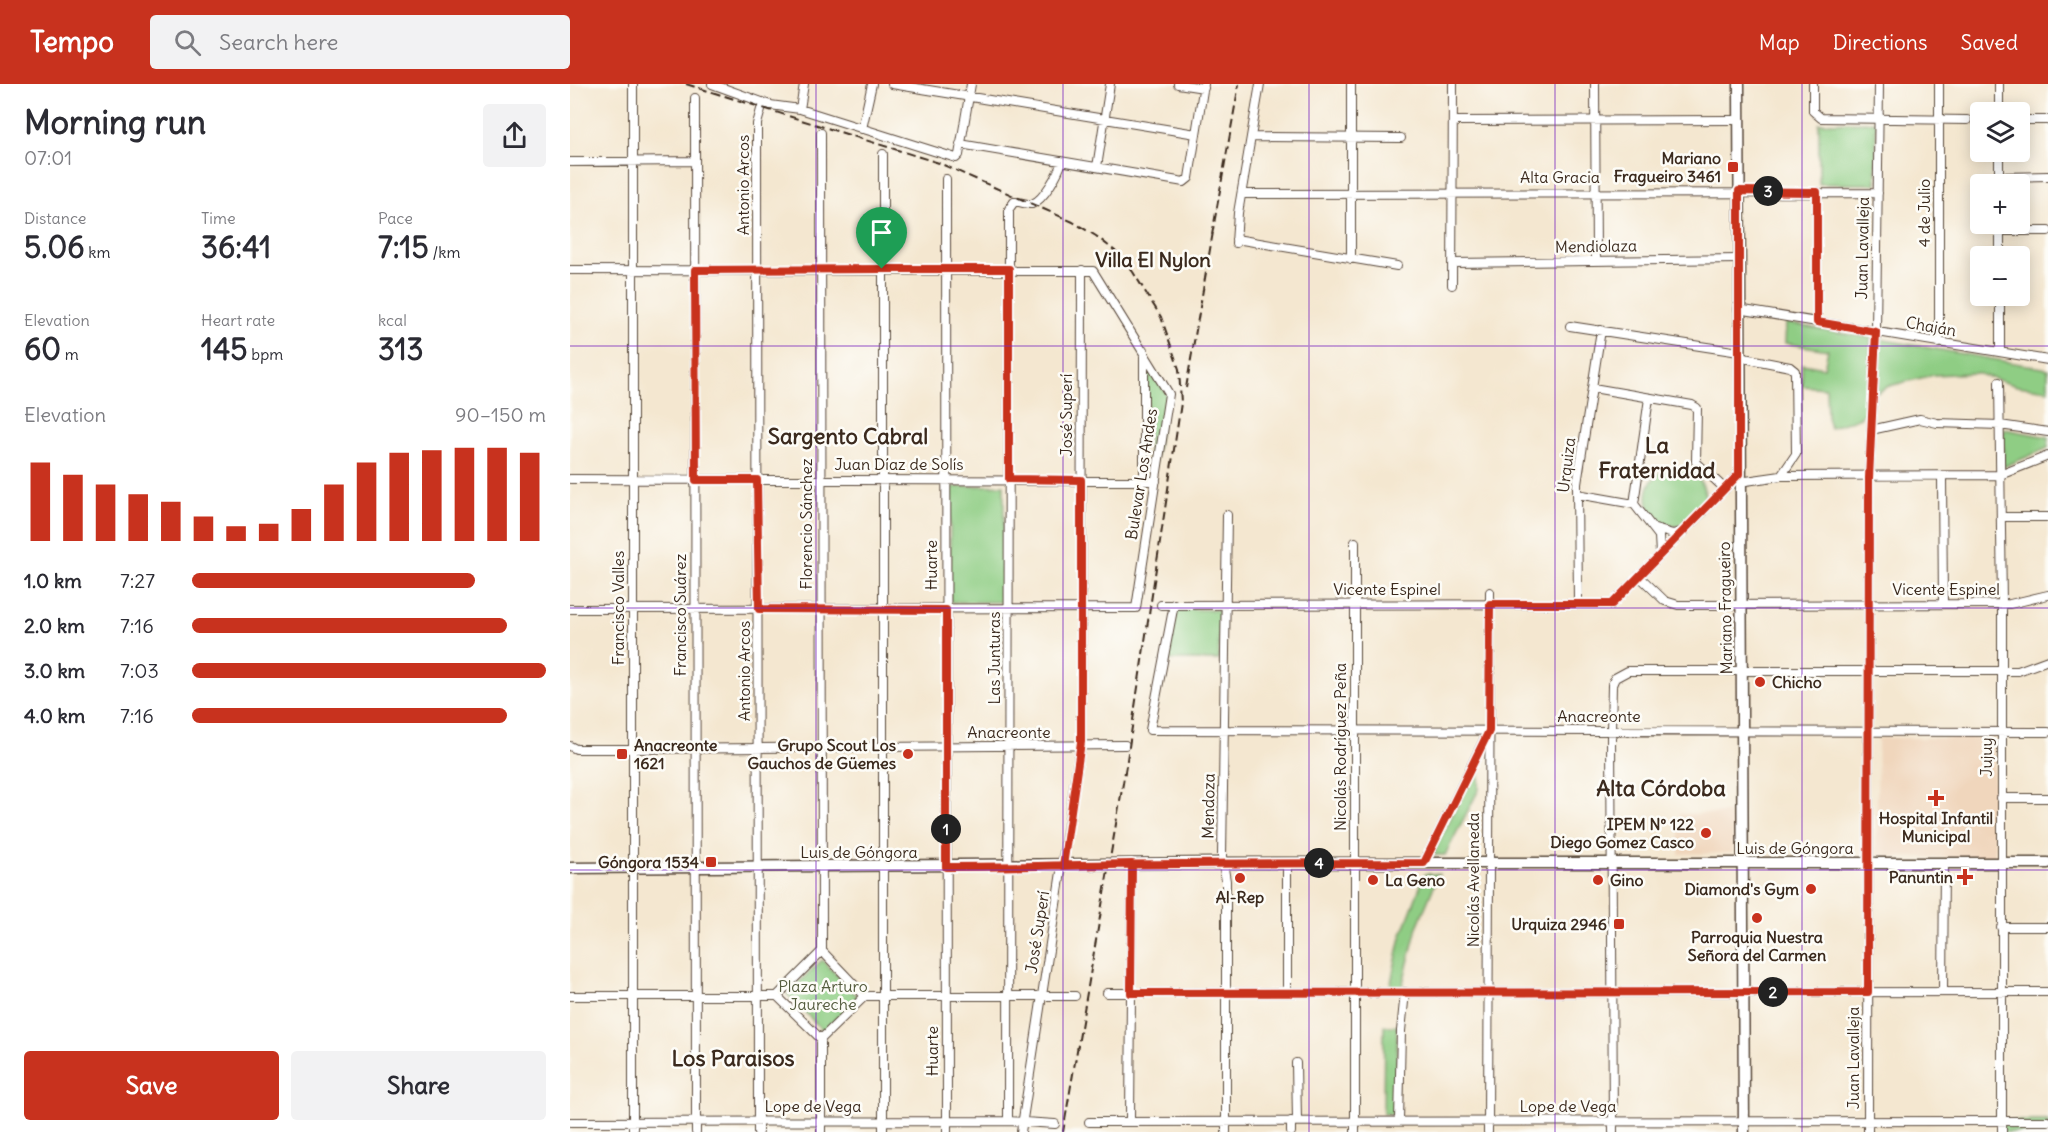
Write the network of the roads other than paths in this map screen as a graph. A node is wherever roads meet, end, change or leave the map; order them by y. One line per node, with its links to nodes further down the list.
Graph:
1 (633, 84): 46 (street, Francisco Valles)
2 (712, 84): 18 (street)
3 (804, 84): 25 (street)
4 (872, 84): 35 (street)
5 (892, 84): 20 (street)
6 (971, 84): 22 (street)
7 (1110, 84): 26 (street)
8 (1178, 84): 19 (street)
9 (1260, 84): 38 (street)
10 (1351, 84): 39 (street)
11 (1452, 84): 34 (street)
12 (1595, 84): 28 (street)
13 (1738, 84): 29 (main road, Mariano Fragueiro)
14 (1813, 84): 27 (street)
15 (1879, 84): 27 (street, Juan Lavalleja)
16 (1939, 84): 30 (street, 4 de Julio)
17 (2000, 84): 24 (street)
18 (724, 86): 23 (street)
19 (1204, 86): 37 (street)
20 (936, 88): 22 (street)
21 (695, 98): 43 (street, Francisco Suárez)
22 (969, 98): 26 (street); 41 (street)
23 (763, 102): 25 (street); 71 (street, Antonio Arcos)
24 (2000, 102)
25 (800, 109): 35 (street)
26 (1104, 119): 37 (street); 47 (street)
27 (1879, 119): 30 (street); 54 (street, Juan Lavalleja)
28 (1596, 120): 29 (street); 34 (street); 52 (street)
29 (1738, 120): 51 (main road, Mariano Fragueiro)
30 (1939, 120): 31 (street); 81 (street, 4 de Julio)
31 (1970, 120)
32 (2030, 120): 33 (street)
33 (2048, 120)
34 (1453, 121): 56 (street)
35 (862, 129): 41 (street)
36 (822, 133): 72 (street, Florencio Sánchez)
37 (1196, 134): 47 (street)
38 (1251, 137): 39 (street); 57 (street)
39 (1352, 137): 40 (street); 55 (street)
40 (1401, 138)
41 (960, 144): 44 (street)
42 (883, 154): 65 (street)
43 (695, 161): 46 (street); 70 (street, Francisco Suárez)
44 (1062, 161): 47 (street); 67 (street, Las Junturas)
45 (570, 162): 46 (street)
46 (633, 162): 69 (street, Francisco Valles)
47 (1097, 167)
48 (2048, 176): 49 (street)
49 (2030, 178)
50 (945, 179): 66 (street, Huarte)
51 (1739, 191): 52 (street, Alta Gracia); 53 (street, Alta Gracia); 61 (main road, Mariano Fragueiro)
52 (1596, 192): 56 (street, Alta Gracia); 62 (street)
53 (1817, 192): 54 (street, Alta Gracia); 77 (street)
54 (1878, 192): 80 (street, Juan Lavalleja)
55 (1352, 193): 56 (street, Alta Gracia); 57 (street, Alta Gracia); 60 (street)
56 (1453, 193): 63 (street)
57 (1242, 194): 60 (street)
58 (2030, 230): 59 (street)
59 (2048, 231)
60 (1351, 259): 64 (street)
61 (1739, 259): 62 (street, Mendiolaza); 76 (main road, Mariano Fragueiro)
62 (1596, 261): 63 (street, Mendiolaza)
63 (1453, 263): 74 (street)
64 (1397, 266)
65 (882, 269): 66 (street); 72 (street); 105 (street)
66 (946, 269): 67 (street); 106 (street, Huarte)
67 (1009, 269): 73 (street); 101 (street, Las Junturas)
68 (570, 270): 69 (street)
69 (633, 270): 70 (street); 99 (street, Francisco Valles)
70 (695, 270): 71 (street); 103 (street, Francisco Suárez)
71 (758, 270): 72 (street); 104 (street, Antonio Arcos)
72 (820, 270): 100 (street, Florencio Sánchez)
73 (1082, 270): 82 (street, Bulevar Los Andes); 107 (street, José Superí)
74 (1452, 285)
75 (2000, 306): 83 (street)
76 (1738, 309): 77 (street, Chaján); 84 (main road, Mariano Fragueiro)
77 (1817, 322): 80 (street, Chaján)
78 (1570, 326): 79 (street)
79 (1601, 330): 84 (street); 87 (street, Urquiza)
80 (1876, 332): 81 (street, Chaján); 90 (street, Juan Lavalleja)
81 (1939, 343): 83 (street, Chaján)
82 (1144, 351): 102 (street, Bulevar Los Andes); 108 (street, Bulevar Los Andes)
83 (2000, 351): 85 (street, Chaján)
84 (1742, 355): 93 (street); 96 (main road, Mariano Fragueiro)
85 (2048, 360)
86 (1999, 382): 89 (street, Jujuy)
87 (1593, 388): 88 (street); 110 (street, Urquiza)
88 (1649, 398): 109 (street); 111 (street)
89 (2000, 425): 90 (street); 91 (street); 95 (street, Jujuy)
90 (1871, 430): 97 (street, Juan Lavalleja)
91 (2048, 432)
92 (2048, 456): 95 (street)
93 (1780, 476): 96 (street); 97 (street)
94 (1942, 476): 95 (street); 97 (street); 130 (street)
95 (2000, 476): 113 (street, Jujuy)
96 (1739, 478): 109 (street); 128 (main road, Mariano Fragueiro)
97 (1869, 478): 129 (street, Juan Lavalleja)
98 (570, 479): 99 (street, Juan Díaz de Solís)
99 (633, 479): 103 (street, Juan Díaz de Solís); 133 (street, Francisco Valles)
100 (821, 479): 104 (street, Juan Díaz de Solís); 105 (street, Juan Díaz de Solís); 136 (street, Florencio Sánchez)
101 (1009, 479): 106 (street, Juan Díaz de Solís); 107 (street, Juan Díaz de Solís); 138 (street, Las Junturas)
102 (1144, 479): 107 (street, Juan Díaz de Solís); 108 (street, Juan Díaz de Solís)
103 (696, 480): 104 (street, Juan Díaz de Solís); 134 (street, Francisco Suárez)
104 (757, 480): 135 (street, Antonio Arcos)
105 (884, 480): 106 (street, Juan Díaz de Solís); 137 (street)
106 (947, 480): 140 (street, Huarte)
107 (1081, 480): 139 (street, José Superí)
108 (1156, 481): 139 (street, Bulevar Los Andes)
109 (1725, 489): 116 (street)
110 (1576, 494): 111 (street); 127 (street, Urquiza)
111 (1634, 504): 115 (street)
112 (1227, 515): 124 (street, Mendoza)
113 (2001, 517): 114 (street); 131 (street, Jujuy)
114 (2048, 517)
115 (1655, 529): 116 (street); 118 (street)
116 (1682, 532): 118 (street)
117 (1354, 542): 125 (street, Nicolás Rodríguez Peña)
118 (1660, 554): 119 (street)
119 (1639, 576): 127 (street, Vicente Espinel); 128 (street, Vicente Espinel)
120 (1490, 592): 126 (street, Nicolás Avellaneda)
121 (2048, 595): 131 (street, Vicente Espinel)
122 (1161, 604): 123 (street, Vicente Espinel)
123 (1174, 604): 124 (street, Vicente Espinel); 145 (street, Anacreonte)
124 (1224, 604): 125 (street, Vicente Espinel); 145 (street, Mendoza)
125 (1354, 604): 126 (street, Vicente Espinel); 146 (street, Nicolás Rodríguez Peña)
126 (1490, 604): 127 (street, Vicente Espinel); 147 (street, Nicolás Avellaneda)
127 (1578, 604)
128 (1741, 604): 129 (street, Vicente Espinel); 142 (main road, Mariano Fragueiro)
129 (1869, 604): 130 (street, Vicente Espinel); 143 (street, Juan Lavalleja)
130 (1943, 604): 131 (street, Vicente Espinel)
131 (2002, 604): 144 (street, Jujuy)
132 (570, 609): 133 (street)
133 (632, 609): 134 (street); 162 (street, Francisco Valles)
134 (695, 609): 135 (street); 158 (street, Francisco Suárez)
135 (759, 609): 136 (street); 159 (street, Antonio Arcos)
136 (821, 609): 137 (street); 160 (street, Florencio Sánchez)
137 (884, 609): 140 (street); 161 (street)
138 (1009, 609): 139 (street); 140 (street); 156 (street, Las Junturas)
139 (1081, 609): 157 (street, José Superí)
140 (946, 610): 155 (street, Huarte)
141 (2048, 660): 144 (street)
142 (1741, 672): 143 (street); 148 (street); 149 (main road, Mariano Fragueiro)
143 (1869, 672): 144 (street); 150 (street, Juan Lavalleja)
144 (2002, 672): 151 (street, Jujuy)
145 (1223, 730): 146 (street, Anacreonte); 165 (street, Mendoza)
146 (1355, 731): 147 (street, Anacreonte); 167 (street, Nicolás Rodríguez Peña)
147 (1489, 731): 148 (street, Anacreonte); 168 (street); 169 (street, Nicolás Avellaneda)
148 (1611, 731): 149 (street, Anacreonte); 170 (street)
149 (1743, 731): 150 (street, Anacreonte); 176 (main road, Mariano Fragueiro)
150 (1869, 731): 151 (street, Anacreonte); 171 (street, Juan Lavalleja)
151 (2001, 732): 152 (street, Anacreonte); 163 (street, Jujuy)
152 (2048, 732)
153 (1125, 745): 157 (street, Anacreonte)
154 (570, 746): 162 (street, Anacreonte)
155 (946, 747): 156 (street, Anacreonte); 161 (street, Anacreonte); 179 (street, Huarte)
156 (1008, 747): 157 (street, Anacreonte); 180 (street, Las Junturas)
157 (1081, 747): 177 (street, José Superí)
158 (696, 748): 159 (street, Anacreonte); 162 (street, Anacreonte); 183 (street, Francisco Suárez)
159 (759, 748): 160 (street, Anacreonte); 178 (street, Antonio Arcos)
160 (821, 748): 161 (street, Anacreonte); 184 (street, Florencio Sánchez)
161 (884, 748): 185 (street)
162 (634, 749): 182 (street, Francisco Valles)
163 (2001, 798): 164 (street); 173 (street, Jujuy)
164 (2048, 798)
165 (1223, 863): 166 (main road, Luis de Góngora); 175 (main road, Luis de Góngora); 200 (street, Mendoza)
166 (1287, 863): 167 (main road, Luis de Góngora); 201 (street)
167 (1356, 863): 168 (main road, Luis de Góngora); 189 (street, Nicolás Rodríguez Peña)
168 (1424, 863): 169 (main road, Luis de Góngora)
169 (1488, 863): 170 (main road, Luis de Góngora); 191 (street, Nicolás Avellaneda)
170 (1612, 863): 176 (main road, Luis de Góngora); 192 (street)
171 (1869, 863): 172 (main road, Luis de Góngora); 176 (main road, Luis de Góngora); 194 (street, Juan Lavalleja)
172 (1944, 863): 173 (main road, Luis de Góngora); 195 (street)
173 (2001, 863): 174 (main road, Luis de Góngora); 186 (street, Jujuy)
174 (2048, 863)
175 (1132, 864): 177 (main road, Luis de Góngora); 199 (street)
176 (1744, 864): 193 (main road, Mariano Fragueiro)
177 (1063, 866): 180 (main road, Luis de Góngora); 210 (street, José Superí)
178 (759, 867): 183 (main road, Luis de Góngora); 184 (main road, Luis de Góngora); 212 (street, Antonio Arcos)
179 (946, 867): 180 (main road, Luis de Góngora); 185 (main road, Luis de Góngora); 202 (street, Huarte)
180 (1008, 867): 203 (street, Las Junturas)
181 (570, 868): 182 (main road, Luis de Góngora)
182 (633, 868): 183 (main road, Luis de Góngora); 205 (street, Francisco Valles)
183 (695, 868): 206 (street, Francisco Suárez)
184 (821, 868): 185 (main road, Luis de Góngora); 188 (street, Florencio Sánchez)
185 (884, 868): 209 (street)
186 (2001, 927): 187 (street); 196 (street, Jujuy)
187 (2048, 927)
188 (822, 951): 207 (street); 208 (street)
189 (1355, 992): 190 (street); 201 (street); 224 (street, Nicolás Rodríguez Peña)
190 (1405, 992): 191 (street); 225 (street)
191 (1488, 992): 192 (street); 226 (street, Nicolás Avellaneda)
192 (1612, 992): 193 (street); 227 (street)
193 (1744, 992): 194 (street); 236 (main road, Mariano Fragueiro)
194 (1868, 992): 195 (street); 228 (street, Juan Lavalleja)
195 (1943, 992): 196 (street)
196 (2001, 992): 197 (street); 229 (street, Jujuy)
197 (2048, 992)
198 (1107, 993): 199 (street)
199 (1131, 993): 200 (street); 217 (street)
200 (1226, 993): 201 (street); 222 (street, Mendoza)
201 (1287, 993)
202 (948, 995): 203 (street); 209 (street); 216 (street, Huarte)
203 (1010, 995): 210 (street); 220 (street, Las Junturas)
204 (570, 996): 205 (street)
205 (633, 996): 206 (street); 232 (street, Francisco Valles)
206 (697, 996): 212 (street); 233 (street, Francisco Suárez)
207 (777, 996): 212 (street); 213 (street)
208 (865, 996): 209 (street); 213 (street)
209 (885, 996): 215 (street)
210 (1042, 996): 211 (street); 221 (street, José Superí)
211 (1075, 996)
212 (759, 997): 218 (street, Antonio Arcos)
213 (821, 1039): 219 (street)
214 (1296, 1063): 223 (street)
215 (883, 1120): 216 (street, Lope de Vega); 219 (street, Lope de Vega); 241 (street)
216 (947, 1120): 220 (street, Lope de Vega); 242 (street, Huarte)
217 (1130, 1120): 222 (street, Lope de Vega); 234 (street, Lope de Vega)
218 (758, 1121): 219 (street, Lope de Vega); 233 (street, Lope de Vega); 239 (street, Antonio Arcos)
219 (821, 1121): 240 (street)
220 (1008, 1121): 221 (street, Lope de Vega)
221 (1023, 1121): 235 (street, Lope de Vega); 243 (street, José Superí)
222 (1226, 1121): 223 (street, Lope de Vega); 244 (street, Mendoza)
223 (1294, 1121): 224 (street, Lope de Vega); 245 (street)
224 (1355, 1121): 225 (street, Lope de Vega); 246 (street, Nicolás Rodríguez Peña)
225 (1399, 1121): 226 (street, Lope de Vega)
226 (1488, 1121): 227 (street, Lope de Vega); 247 (street, Nicolás Avellaneda)
227 (1612, 1121): 236 (street, Lope de Vega); 248 (street)
228 (1868, 1121): 229 (street, Lope de Vega); 236 (street, Lope de Vega); 249 (street, Juan Lavalleja)
229 (2001, 1121): 230 (street, Lope de Vega); 250 (street, Jujuy)
230 (2048, 1121)
231 (570, 1122): 232 (street, Lope de Vega)
232 (633, 1122): 233 (street, Lope de Vega); 237 (street, Francisco Valles)
233 (696, 1122): 238 (street, Francisco Suárez)
234 (1089, 1122)
235 (1055, 1124)
236 (1744, 1127)
237 (633, 1132)
238 (696, 1132)
239 (758, 1132)
240 (821, 1132)
241 (883, 1132)
242 (947, 1132)
243 (1021, 1132)
244 (1226, 1132)
245 (1291, 1132)
246 (1355, 1132)
247 (1488, 1132)
248 (1612, 1132)
249 (1868, 1132)
250 (2001, 1132)

